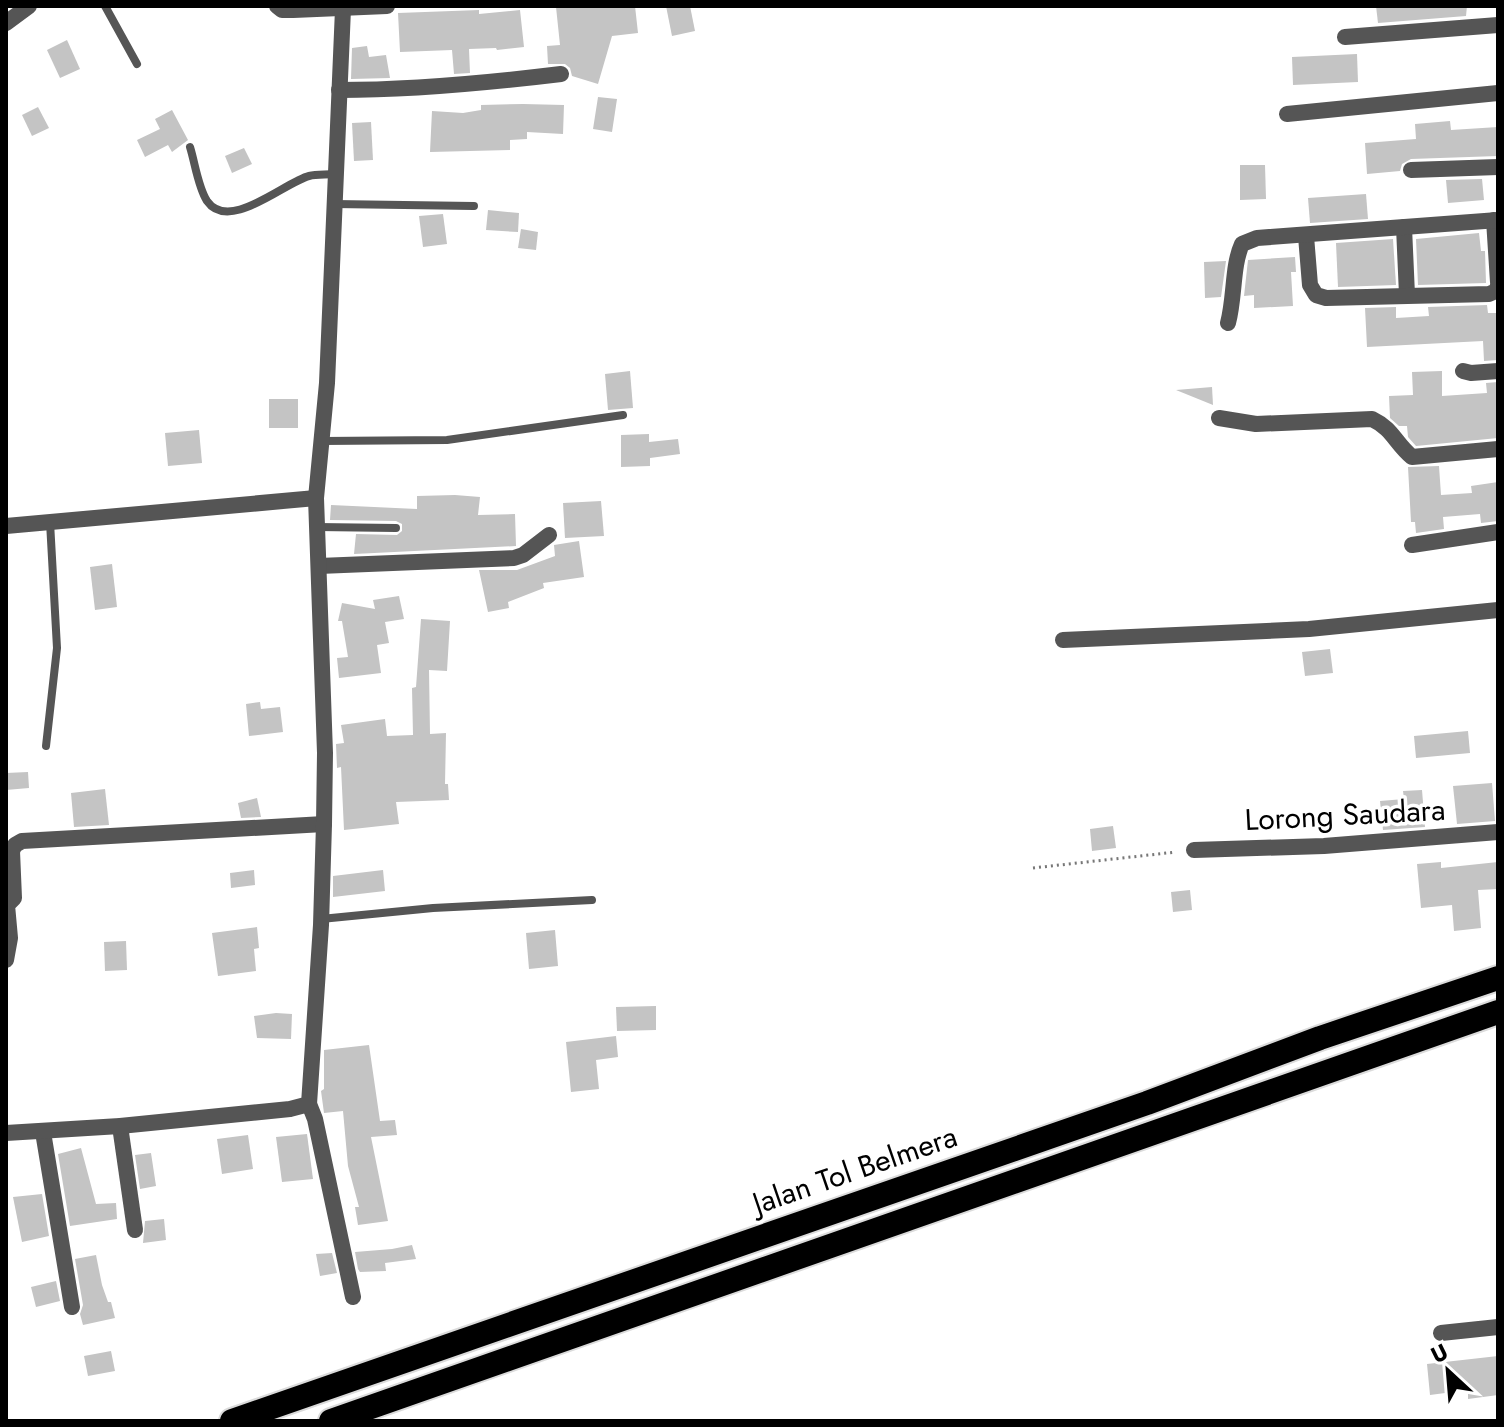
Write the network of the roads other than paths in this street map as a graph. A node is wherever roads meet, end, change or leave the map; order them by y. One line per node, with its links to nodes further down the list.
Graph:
1 (29, 6): 6 (street)
2 (105, 6): 9 (lane)
3 (277, 6): 5 (street)
4 (387, 6): 5 (street)
5 (343, 9): 11 (street)
6 (6, 23)
7 (1498, 25): 8 (street)
8 (1345, 37)
9 (137, 64)
10 (561, 74): 11 (street)
11 (339, 90): 17 (street)
12 (1498, 93): 13 (street)
13 (1287, 114)
14 (190, 147): 17 (lane)
15 (1498, 167): 16 (street)
16 (1411, 170)
17 (335, 174): 18 (street)
18 (333, 204): 19 (lane); 30 (street)
19 (474, 206)
20 (1496, 220): 21 (street); 23 (street)
21 (1404, 227): 22 (street); 24 (street)
22 (1306, 236): 24 (street); 25 (street)
23 (1498, 284): 24 (street)
24 (1407, 295)
25 (1228, 323)
26 (1463, 371): 27 (street)
27 (1498, 371)
28 (623, 415): 30 (lane)
29 (1219, 418): 31 (street)
30 (321, 441): 32 (street)
31 (1498, 449)
32 (316, 498): 33 (street); 35 (street)
33 (50, 521): 34 (street); 43 (lane)
34 (6, 526)
35 (317, 527): 36 (lane); 40 (street)
36 (396, 528)
37 (1498, 532): 39 (street)
38 (549, 535): 40 (street)
39 (1412, 545)
40 (319, 566): 44 (street)
41 (1498, 610): 42 (street)
42 (1063, 640)
43 (46, 746)
44 (324, 824): 48 (street); 49 (street)
45 (1498, 832): 46 (street, Lorong Saudara)
46 (1194, 850)
47 (592, 900): 48 (lane)
48 (321, 919): 52 (street)
49 (6, 960)
50 (1498, 978): 61 (highway, Jalan Tol Belmera)
51 (1498, 1012): 62 (highway, Jalan Tol Belmera)
52 (309, 1104): 53 (street); 57 (street)
53 (120, 1126): 54 (street); 56 (street)
54 (43, 1132): 55 (street); 58 (street)
55 (6, 1133)
56 (135, 1230)
57 (353, 1297)
58 (72, 1307)
59 (1498, 1327): 60 (street)
60 (1441, 1333)
61 (232, 1421)
62 (331, 1421)

